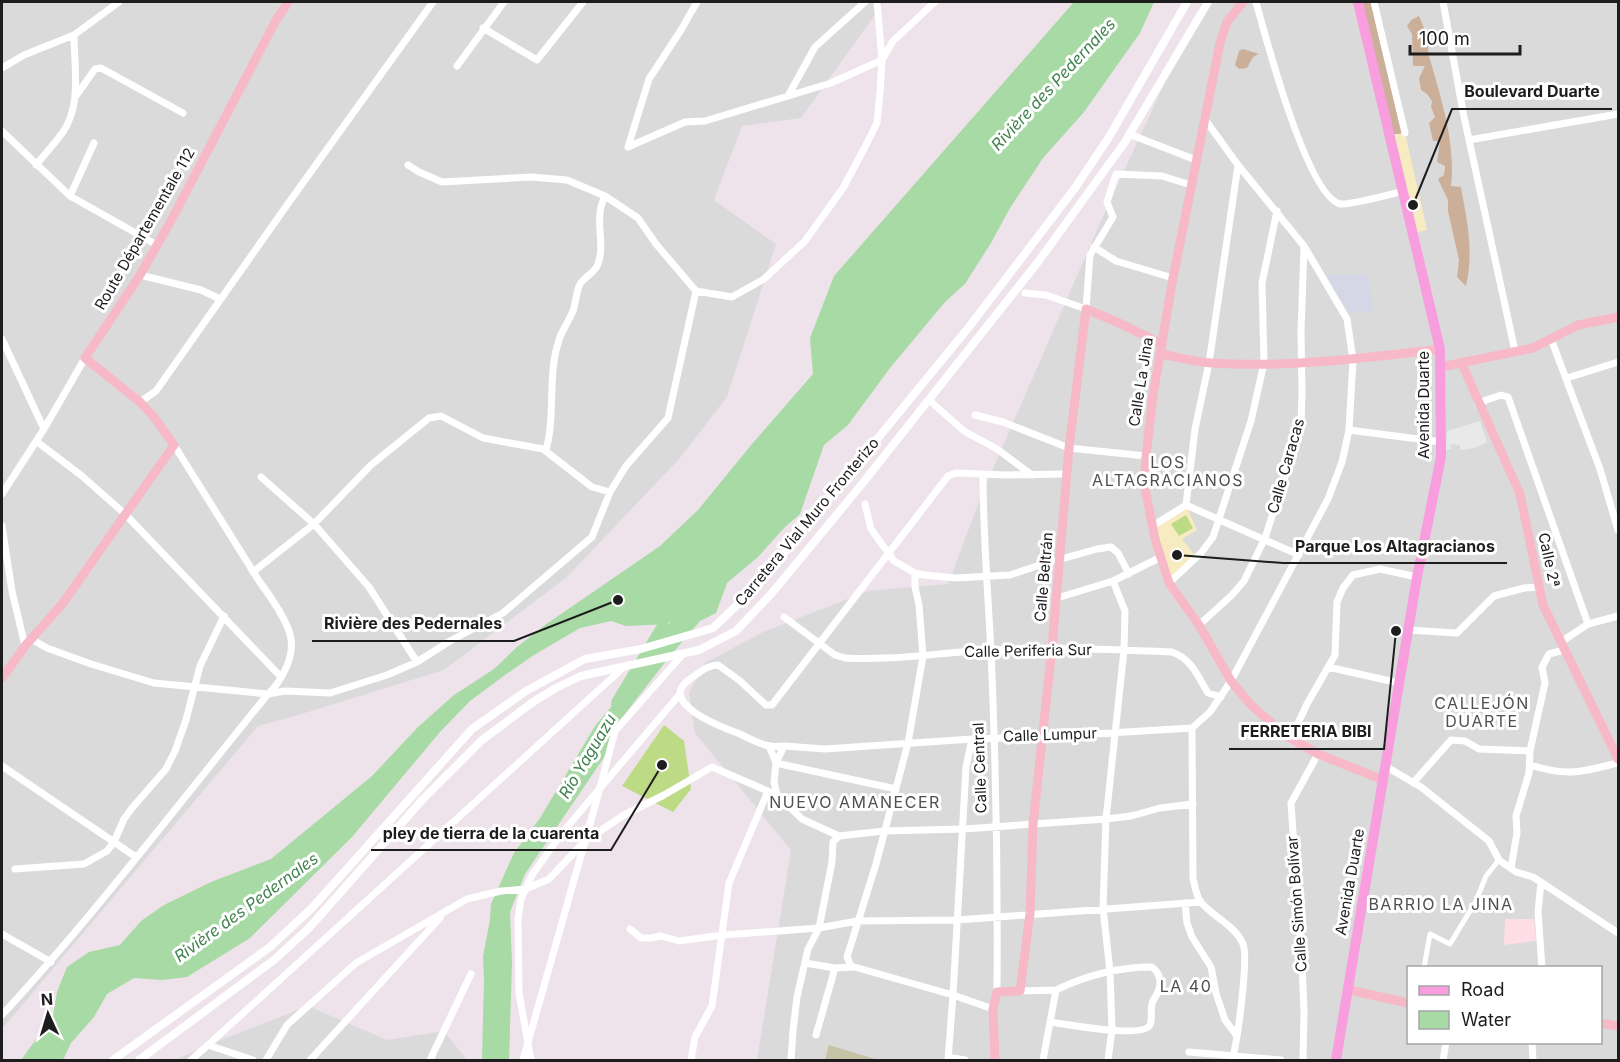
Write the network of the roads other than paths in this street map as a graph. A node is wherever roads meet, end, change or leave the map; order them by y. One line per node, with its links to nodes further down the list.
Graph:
1 (119, 2): 18 (street)
2 (288, 2): 41 (main road, Route Départementale 112)
3 (434, 2): 48 (street)
4 (504, 2): 17 (street)
5 (583, 2): 17 (street)
6 (697, 2): 23 (street)
7 (865, 2): 23 (street)
8 (877, 2): 19 (street)
9 (935, 2): 19 (street)
10 (1187, 2): 207 (street, Carretera Vial Muro Fronterizo)
11 (1208, 2): 29 (street, Carretera Vial Muro Fronterizo)
12 (1243, 2): 26 (main road, Calle La Jina)
13 (1256, 2): 37 (street)
14 (1359, 2): 37 (main road, Avenida Duarte)
15 (1374, 2): 28 (street)
16 (1443, 2): 30 (street)
17 (483, 28): 20 (street)
18 (74, 35): 21 (street); 22 (street)
19 (882, 60): 23 (street); 46 (street)
20 (457, 66)
21 (2, 68)
22 (76, 96): 24 (street); 33 (street)
23 (788, 96)
24 (183, 113)
25 (1618, 114): 30 (street)
26 (1204, 118): 32 (main road, Calle La Jina); 35 (street)
27 (2, 131): 33 (street)
28 (1405, 133)
29 (1129, 134): 32 (street); 66 (street, Carretera Vial Muro Fronterizo)
30 (1469, 140): 55 (street)
31 (94, 143): 38 (street)
32 (1196, 160): 36 (main road, Calle La Jina)
33 (36, 165): 38 (street)
34 (408, 165): 39 (street)
35 (1239, 165): 40 (street); 61 (street)
36 (1191, 185): 43 (street, Calle Beltrán); 45 (main road, Calle La Jina)
37 (1404, 192): 54 (main road, Avenida Duarte)
38 (70, 196): 41 (street)
39 (605, 196): 46 (street); 76 (street)
40 (1277, 211): 42 (street); 62 (street)
41 (157, 245): 44 (main road, Route Départementale 112)
42 (1304, 246): 58 (street); 63 (street, Calle Caracas)
43 (1094, 247): 45 (street); 49 (street, Calle Beltrán)
44 (140, 275): 48 (street); 57 (main road, Route Départementale 112)
45 (1173, 278): 53 (main road, Calle La Jina)
46 (696, 291): 82 (street)
47 (1025, 293): 49 (street)
48 (220, 299): 67 (street)
49 (1086, 309): 53 (main road); 75 (main road, Calle Beltrán)
50 (1618, 317): 52 (main road)
51 (2, 339): 56 (street)
52 (1551, 339): 55 (main road); 65 (street)
53 (1162, 349): 61 (main road); 77 (main road, Calle La Jina)
54 (1440, 349): 58 (main road); 64 (main road, Avenida Duarte)
55 (1515, 351): 59 (main road)
56 (4, 352): 70 (street)
57 (86, 358): 67 (main road); 70 (street)
58 (1353, 360): 63 (main road); 71 (street)
59 (1461, 362): 64 (main road); 68 (main road, Calle 2ª)
60 (1618, 362): 65 (street)
61 (1209, 363): 62 (main road); 85 (street)
62 (1264, 363): 63 (main road); 87 (street)
63 (1301, 364): 92 (street, Calle Caracas)
64 (1441, 367): 73 (main road, Avenida Duarte)
65 (1567, 378): 91 (street)
66 (929, 400): 80 (street); 118 (street, Carretera Vial Muro Fronterizo)
67 (140, 402): 74 (main road)
68 (1478, 403): 104 (main road, Calle 2ª); 109 (street)
69 (975, 415): 75 (street)
70 (44, 429): 72 (street)
71 (1349, 430): 73 (street); 94 (street)
72 (36, 441): 83 (street); 86 (street)
73 (1441, 442): 100 (main road, Avenida Duarte)
74 (174, 445): 86 (main road); 97 (street)
75 (1069, 448): 77 (street); 78 (main road, Calle Beltrán)
76 (546, 450): 82 (street); 88 (street)
77 (1146, 456): 89 (main road, Calle La Jina)
78 (1068, 474): 80 (street); 96 (main road, Calle Beltrán)
79 (983, 475): 80 (street); 93 (street); 101 (street, Calle Central)
80 (1032, 476)
81 (261, 477): 88 (street)
82 (610, 492): 120 (street)
83 (2, 494)
84 (865, 504): 93 (street)
85 (1186, 505): 87 (street); 89 (street)
86 (125, 514): 106 (street); 112 (main road)
87 (1219, 518): 92 (street); 103 (street)
88 (314, 524): 97 (street); 120 (street)
89 (1154, 525): 95 (main road, Calle La Jina)
90 (2, 526): 112 (street)
91 (1618, 531)
92 (1265, 538): 94 (street); 110 (street, Calle Caracas)
93 (889, 552): 98 (street); 113 (street)
94 (1299, 555): 125 (street)
95 (1161, 557): 99 (street); 103 (main road, Calle La Jina)
96 (1060, 560): 99 (street); 101 (street); 105 (main road, Calle Beltrán)
97 (253, 572): 123 (street)
98 (915, 573): 101 (street); 119 (street)
99 (1129, 574): 102 (street)
100 (1417, 577): 111 (main road, Avenida Duarte); 122 (street)
101 (985, 578): 116 (street, Calle Central)
102 (1113, 581): 105 (street); 117 (street)
103 (1169, 584): 110 (main road, Calle La Jina)
104 (1539, 587): 111 (street); 114 (main road, Calle 2ª)
105 (1057, 598): 115 (main road, Calle Beltrán)
106 (224, 616): 123 (street); 127 (street)
107 (1618, 616): 109 (street)
108 (784, 617): 113 (street, Calle Periferia Sur)
109 (1588, 624): 114 (street)
110 (1199, 625): 125 (main road, Calle La Jina)
111 (1408, 630): 126 (main road, Avenida Duarte)
112 (28, 642): 124 (main road); 127 (street)
113 (818, 644): 119 (street, Calle Periferia Sur); 129 (street)
114 (1563, 646): 140 (street); 142 (main road, Calle 2ª)
115 (1052, 648): 116 (street, Calle Periferia Sur); 117 (street, Calle Periferia Sur); 133 (main road, Calle Beltrán)
116 (990, 650): 119 (street, Calle Periferia Sur); 134 (street, Calle Central)
117 (1124, 650): 130 (street, Calle Periferia Sur); 132 (street)
118 (683, 654): 121 (street, Carretera Vial Muro Fronterizo); 159 (street)
119 (923, 656): 137 (street)
120 (417, 662): 128 (street)
121 (627, 665): 204 (street); 208 (street, Carretera Vial Muro Fronterizo)
122 (1328, 667): 126 (street); 135 (street)
123 (281, 677): 128 (street)
124 (2, 678)
125 (1231, 681): 130 (street); 135 (main road, Calle La Jina)
126 (1399, 683): 146 (main road, Avenida Duarte)
127 (194, 687): 128 (street); 160 (street)
128 (268, 694): 161 (street)
129 (680, 694): 138 (street); 166 (street)
130 (1221, 697): 131 (street)
131 (1192, 728): 132 (street, Calle Lumpur); 152 (street)
132 (1114, 733): 133 (street, Calle Lumpur); 153 (street)
133 (1043, 737): 134 (street, Calle Lumpur); 154 (main road, Calle Beltrán)
134 (994, 738): 136 (street, Calle Lumpur); 155 (street, Calle Central)
135 (1291, 738): 141 (main road, Calle La Jina)
136 (972, 739): 137 (street, Calle Lumpur); 156 (street)
137 (908, 743): 139 (street, Calle Lumpur); 149 (street)
138 (769, 746): 139 (street, Calle Lumpur); 143 (street)
139 (784, 746): 143 (street)
140 (1530, 751): 144 (street); 148 (street)
141 (1318, 754): 147 (main road, Calle La Jina); 224 (street, Calle Simón Bolívar)
142 (1618, 761): 144 (street)
143 (776, 763): 149 (street); 151 (street)
144 (1530, 765): 163 (street)
145 (2, 766): 160 (street)
146 (1385, 766): 147 (main road, Avenida Duarte); 148 (street)
147 (1383, 780): 189 (main road, Avenida Duarte)
148 (1413, 783): 162 (street)
149 (896, 789): 157 (street)
150 (768, 791): 151 (street); 159 (street); 179 (street)
151 (777, 795): 158 (street)
152 (1193, 804): 153 (street); 167 (street)
153 (1106, 819): 154 (street); 169 (street)
154 (1034, 824): 155 (street); 171 (main road, Calle Beltrán)
155 (997, 827): 156 (street); 172 (street, Calle Central)
156 (964, 829): 157 (street); 173 (street)
157 (885, 831): 158 (street); 174 (street)
158 (839, 836): 175 (street)
159 (585, 841): 166 (street); 214 (street)
160 (114, 842): 161 (street); 164 (street)
161 (136, 857): 180 (street)
162 (1499, 860): 163 (street); 182 (street)
163 (1511, 868): 165 (street)
164 (15, 869)
165 (1541, 882): 177 (street); 183 (street)
166 (526, 889): 170 (street); 215 (street)
167 (1201, 902): 168 (street); 201 (street)
168 (1185, 903): 169 (street); 201 (street)
169 (1103, 908): 171 (street); 186 (street)
170 (445, 912): 211 (street); 212 (street)
171 (1030, 914): 172 (street); 190 (main road, Calle Beltrán)
172 (998, 916): 173 (street); 191 (street, Calle Central)
173 (957, 920): 174 (street); 192 (street)
174 (857, 921): 175 (street); 184 (street)
175 (819, 928): 179 (street); 181 (street)
176 (630, 929): 179 (street)
177 (1618, 933)
178 (2, 934): 180 (street)
179 (723, 935): 216 (street)
180 (51, 962): 195 (street)
181 (805, 963): 185 (street); 217 (street)
182 (1424, 966)
183 (1542, 966)
184 (853, 967): 185 (street); 192 (street)
185 (835, 968): 200 (street)
186 (1110, 972): 188 (street); 199 (street); 199 (street)
187 (471, 974): 213 (street)
188 (1056, 990): 190 (street); 196 (street)
189 (1349, 990): 193 (main road); 225 (main road, Avenida Duarte)
190 (1020, 991): 191 (main road)
191 (997, 992): 194 (main road, Calle Central)
192 (953, 995): 194 (street); 218 (street)
193 (1407, 1003)
194 (993, 1009): 220 (main road, Calle Central)
195 (2, 1015)
196 (1050, 1022): 199 (street); 221 (street)
197 (1602, 1023): 198 (main road)
198 (1618, 1026)
199 (1112, 1030): 222 (street)
200 (816, 1035)
201 (1237, 1036): 206 (street)
202 (1446, 1044): 226 (street)
203 (1532, 1044): 227 (street)
204 (208, 1045): 209 (street); 210 (street)
205 (1190, 1052): 206 (street)
206 (1233, 1058): 223 (street)
207 (113, 1060)
208 (139, 1060)
209 (191, 1060)
210 (252, 1060)
211 (266, 1060)
212 (310, 1060)
213 (430, 1060)
214 (523, 1060)
215 (531, 1060)
216 (691, 1060)
217 (791, 1060)
218 (948, 1060): 219 (street)
219 (965, 1060)
220 (995, 1060)
221 (1042, 1060)
222 (1108, 1060)
223 (1281, 1060)
224 (1303, 1060)
225 (1336, 1060)
226 (1443, 1060)
227 (1533, 1060)

